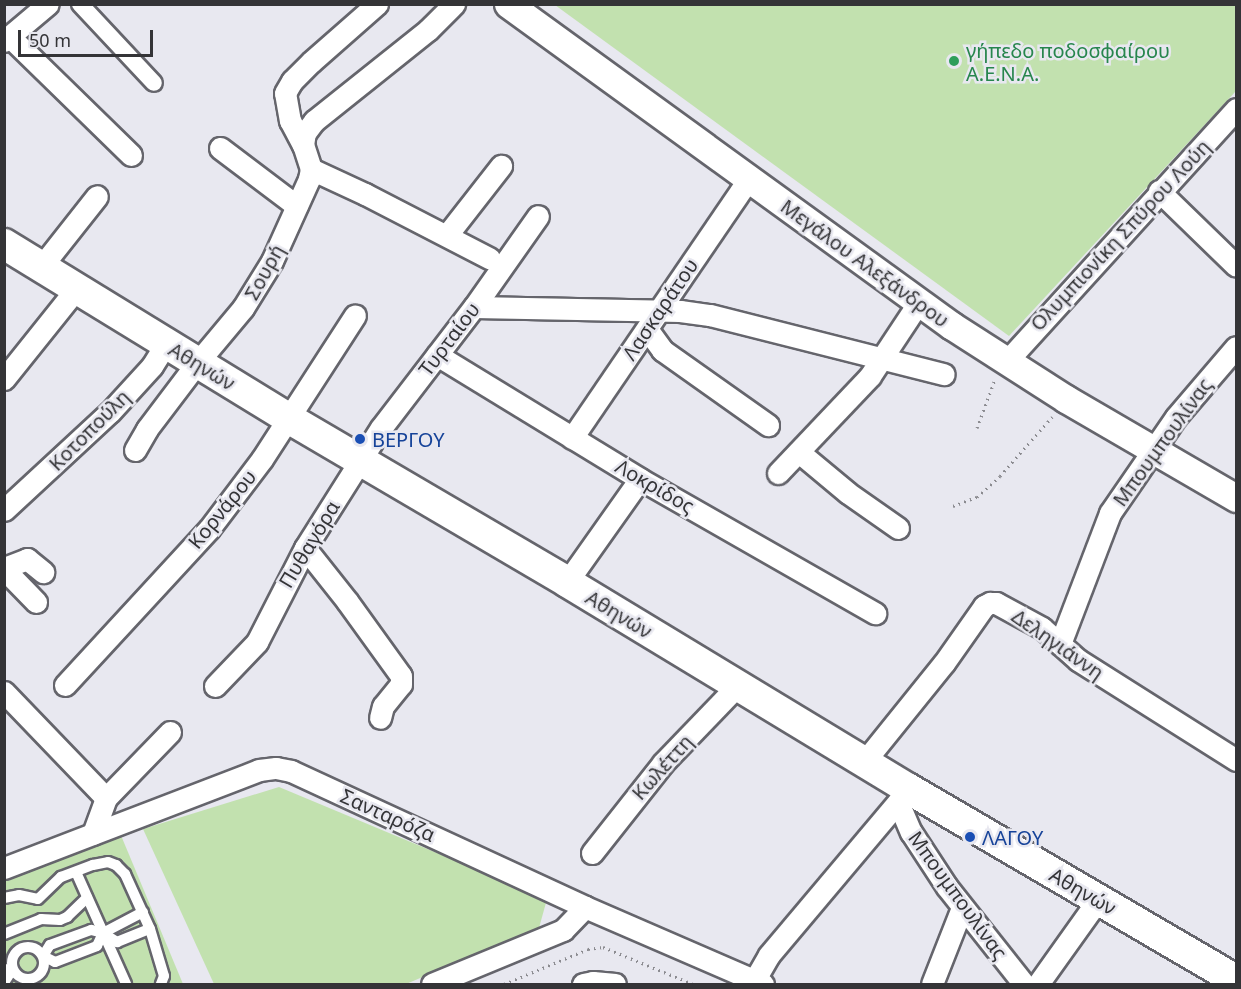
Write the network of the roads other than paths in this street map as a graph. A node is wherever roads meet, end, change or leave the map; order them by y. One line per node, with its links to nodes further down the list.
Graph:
1 (48, 4): 6 (street)
2 (80, 4): 7 (street)
3 (377, 4): 9 (street)
4 (454, 4): 9 (street)
5 (508, 4): 14 (street, Μεγάλου Αλεξάνδρου)
6 (7, 39): 11 (street)
7 (154, 83)
8 (1236, 109): 15 (street, Ολυμπιονίκη Σπύρου Λούη)
9 (303, 145): 13 (street)
10 (220, 148): 17 (street)
11 (131, 155)
12 (501, 166): 19 (street)
13 (311, 169): 17 (street, Σουρή); 19 (street)
14 (749, 179): 26 (street, Μεγάλου Αλεξάνδρου); 28 (street, Λασκαράτου)
15 (1159, 191): 22 (street); 35 (street, Ολυμπιονίκη Σπύρου Λούη)
16 (97, 195): 23 (street)
17 (297, 206): 36 (street, Σουρή)
18 (538, 216): 24 (street, Τυρταίου)
19 (447, 235): 21 (street)
20 (4, 244): 23 (main road, Αθηνών)
21 (489, 258)
22 (1236, 266)
23 (41, 267): 25 (main road, Αθηνών)
24 (488, 286): 27 (street, Τυρταίου); 33 (street)
25 (77, 288): 31 (main road, Αθηνών); 38 (street)
26 (919, 302): 34 (street); 35 (street, Μεγάλου Αλεξάνδρου)
27 (474, 307): 28 (street); 33 (street, Τυρταίου)
28 (659, 310): 30 (street, Λασκαράτου); 34 (street)
29 (355, 315): 39 (street, Κορνάρου)
30 (647, 329): 40 (street); 41 (street, Λασκαράτου)
31 (166, 344): 36 (main road, Αθηνών); 49 (street, Κοτοπούλη)
32 (1236, 347): 42 (street, Μπουμπουλίνας)
33 (433, 350): 41 (street, Λοκρίδος); 45 (street, Τυρταίου)
34 (884, 358): 37 (street); 44 (street)
35 (1006, 362): 42 (street, Μεγάλου Αλεξάνδρου)
36 (197, 363): 39 (main road, Αθηνών); 43 (street, Σουρή)
37 (944, 374)
38 (4, 379)
39 (288, 418): 45 (main road, Αθηνών); 58 (street, Κορνάρου)
40 (768, 425)
41 (572, 438): 47 (street, Λοκρίδος)
42 (1152, 448): 48 (street, Μεγάλου Αλεξάνδρου); 57 (street, Μπουμπουλίνας)
43 (135, 450)
44 (800, 453): 46 (street); 50 (street)
45 (360, 460): 51 (street, Πυθαγόρα); 54 (main road, Αθηνών)
46 (778, 473)
47 (640, 478): 54 (street); 56 (street, Λοκρίδος)
48 (1236, 498)
49 (4, 510)
50 (898, 528)
51 (304, 548): 59 (street, Πυθαγόρα); 62 (street)
52 (6, 566): 53 (street); 55 (street)
53 (43, 572)
54 (567, 582): 60 (main road, Αθηνών)
55 (36, 602)
56 (875, 613)
57 (1060, 644): 64 (street, Δεληγιάννη); 65 (street, Δεληγιάννη)
58 (65, 685)
59 (215, 686)
60 (737, 686): 65 (main road, Αθηνών); 69 (street, Κωλέττη)
61 (4, 692): 67 (street)
62 (380, 718)
63 (170, 732): 67 (street)
64 (1236, 760)
65 (864, 762): 66 (main road, Αθηνών)
66 (903, 796): 74 (main road, Αθηνών); 76 (street, Μπουμπουλίνας); 87 (street)
67 (106, 798): 68 (street)
68 (93, 834): 70 (street, Σανταρόζα); 75 (street, Σανταρόζα)
69 (592, 853)
70 (4, 868)
71 (76, 872): 72 (lane); 73 (lane); 77 (lane)
72 (4, 898)
73 (87, 898): 79 (lane); 80 (lane)
74 (1098, 900): 85 (main road, Αθηνών); 96 (street)
75 (585, 907): 87 (street, Σανταρόζα); 91 (street)
76 (962, 908): 94 (street); 95 (street, Μπουμπουλίνας)
77 (143, 912): 78 (lane); 80 (lane)
78 (150, 929): 80 (lane); 90 (lane)
79 (18, 931): 81 (lane); 82 (lane)
80 (103, 933): 83 (lane); 83 (lane); 89 (lane)
81 (4, 934)
82 (25, 947): 83 (lane); 84 (lane)
83 (43, 956): 86 (lane)
84 (8, 969): 86 (lane); 88 (lane)
85 (1236, 980): 97 (street)
86 (37, 982)
87 (758, 982)
88 (4, 983)
89 (126, 984)
90 (161, 984)
91 (432, 984)
92 (583, 984): 93 (street)
93 (615, 984)
94 (933, 984)
95 (1024, 984)
96 (1038, 984)
97 (1233, 984)

